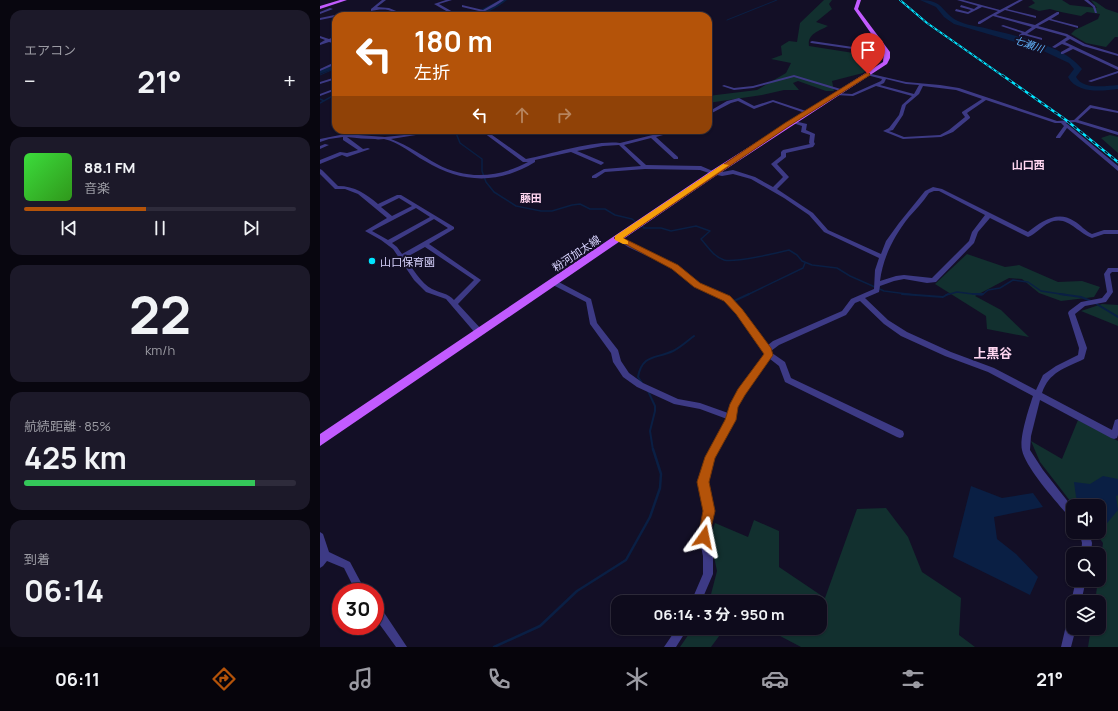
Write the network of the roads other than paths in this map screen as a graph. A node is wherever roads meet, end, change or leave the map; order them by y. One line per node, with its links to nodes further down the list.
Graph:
1 (340, 0): 15 (main road)
2 (345, 0): 15 (main road)
3 (384, 0): 16 (street)
4 (450, 0): 25 (street)
5 (502, 0): 22 (street)
6 (859, 0): 60 (main road)
7 (959, 0): 11 (street)
8 (981, 0): 11 (street)
9 (1021, 0): 21 (street)
10 (1086, 0): 28 (street)
11 (975, 4): 14 (street)
12 (463, 6): 17 (street)
13 (961, 6): 20 (street)
14 (982, 6): 20 (street); 21 (street)
15 (320, 7)
16 (375, 8): 23 (street); 24 (street)
17 (472, 8): 22 (street); 26 (street)
18 (331, 9): 29 (street)
19 (956, 10): 20 (street)
20 (975, 10)
21 (1003, 10): 31 (street); 33 (street)
22 (483, 11): 27 (street)
23 (369, 12)
24 (396, 12)
25 (451, 12)
26 (457, 12)
27 (480, 12)
28 (1096, 12)
29 (320, 13)
30 (1058, 13): 34 (street)
31 (993, 15): 38 (street); 40 (street)
32 (332, 17): 36 (street)
33 (1035, 17)
34 (1052, 17): 35 (street); 37 (street)
35 (1048, 19): 40 (street); 41 (street)
36 (320, 20)
37 (1070, 21)
38 (979, 23)
39 (1003, 26): 43 (street)
40 (1035, 27): 42 (street); 47 (street)
41 (1077, 27)
42 (1031, 30): 43 (street); 44 (street)
43 (1023, 34): 49 (street)
44 (1048, 34)
45 (320, 37): 50 (street)
46 (820, 37): 55 (street)
47 (1070, 37): 54 (street); 62 (street)
48 (332, 38): 50 (street)
49 (1041, 39)
50 (328, 40): 52 (street); 56 (street)
51 (854, 41): 57 (street)
52 (332, 42)
53 (812, 42): 55 (street)
54 (1062, 42): 58 (street); 59 (street)
55 (818, 43): 57 (street)
56 (320, 44)
57 (851, 47): 60 (street)
58 (1054, 47)
59 (1073, 47): 61 (street); 64 (street)
60 (887, 53): 67 (main road, 粉河加太線)
61 (1062, 53)
62 (1118, 55)
63 (332, 65): 65 (street)
64 (1118, 69)
65 (320, 70)
66 (1118, 72): 70 (street)
67 (868, 74): 69 (street); 78 (main road, 粉河加太線)
68 (332, 79): 71 (street)
69 (884, 79): 72 (street); 73 (street)
70 (1090, 81)
71 (320, 83)
72 (876, 85): 78 (street); 80 (street)
73 (921, 85): 80 (street); 81 (street)
74 (724, 86): 78 (street)
75 (320, 87): 77 (street)
76 (332, 90): 77 (street)
77 (328, 92): 79 (street)
78 (839, 92): 83 (main road, 粉河加太線)
79 (320, 95)
80 (914, 95): 81 (street)
81 (985, 99): 87 (street)
82 (712, 112): 83 (street)
83 (807, 112): 86 (main road, 粉河加太線)
84 (1118, 112): 85 (street)
85 (1075, 121): 87 (street); 92 (street)
86 (792, 122): 111 (main road, 粉河加太線); 113 (street)
87 (1062, 122): 88 (street)
88 (1066, 126): 95 (street); 109 (street)
89 (419, 134): 96 (street)
90 (488, 134): 105 (street)
91 (664, 134): 94 (street)
92 (1118, 134)
93 (345, 135): 96 (street); 97 (street); 102 (street)
94 (653, 137): 98 (street); 104 (street)
95 (1058, 137)
96 (385, 138): 105 (street)
97 (320, 141)
98 (620, 144): 103 (street); 108 (street)
99 (327, 145): 100 (street)
100 (320, 148)
101 (368, 148): 102 (street)
102 (360, 150): 106 (street)
103 (572, 151): 105 (street); 107 (street)
104 (676, 158)
105 (534, 160)
106 (320, 162)
107 (601, 163)
108 (646, 167): 111 (street); 112 (street)
109 (1118, 169)
110 (320, 171): 115 (street)
111 (714, 173): 113 (street); 120 (main road, 粉河加太線)
112 (594, 177)
113 (773, 190): 124 (street)
114 (416, 206): 115 (street); 117 (street); 118 (street)
115 (377, 207): 118 (street)
116 (988, 216): 119 (street); 124 (street); 127 (street)
117 (434, 217): 121 (street); 122 (street)
118 (392, 218): 121 (street)
119 (1118, 232)
120 (618, 238): 126 (main road, 粉河加太線); 131 (street)
121 (388, 243): 123 (street)
122 (425, 244): 123 (street); 129 (street)
123 (402, 257): 129 (street)
124 (883, 257): 127 (street)
125 (1118, 270): 132 (street)
126 (553, 282): 130 (main road, 粉河加太線); 133 (street)
127 (877, 285): 128 (street)
128 (860, 297): 131 (street); 132 (street)
129 (454, 304): 130 (street)
130 (479, 332): 136 (main road, 粉河加太線)
131 (768, 352): 133 (street); 135 (street)
132 (1038, 394): 134 (street); 137 (street)
133 (731, 417): 141 (street)
134 (1118, 422)
135 (900, 434)
136 (320, 440)
137 (1066, 506)
138 (320, 537): 139 (street)
139 (323, 559): 140 (street)
140 (357, 583)
141 (699, 595)
142 (384, 622): 145 (street)
143 (678, 635): 146 (street)
144 (1069, 635): 147 (street)
145 (402, 647)
146 (669, 647)
147 (1066, 647)

